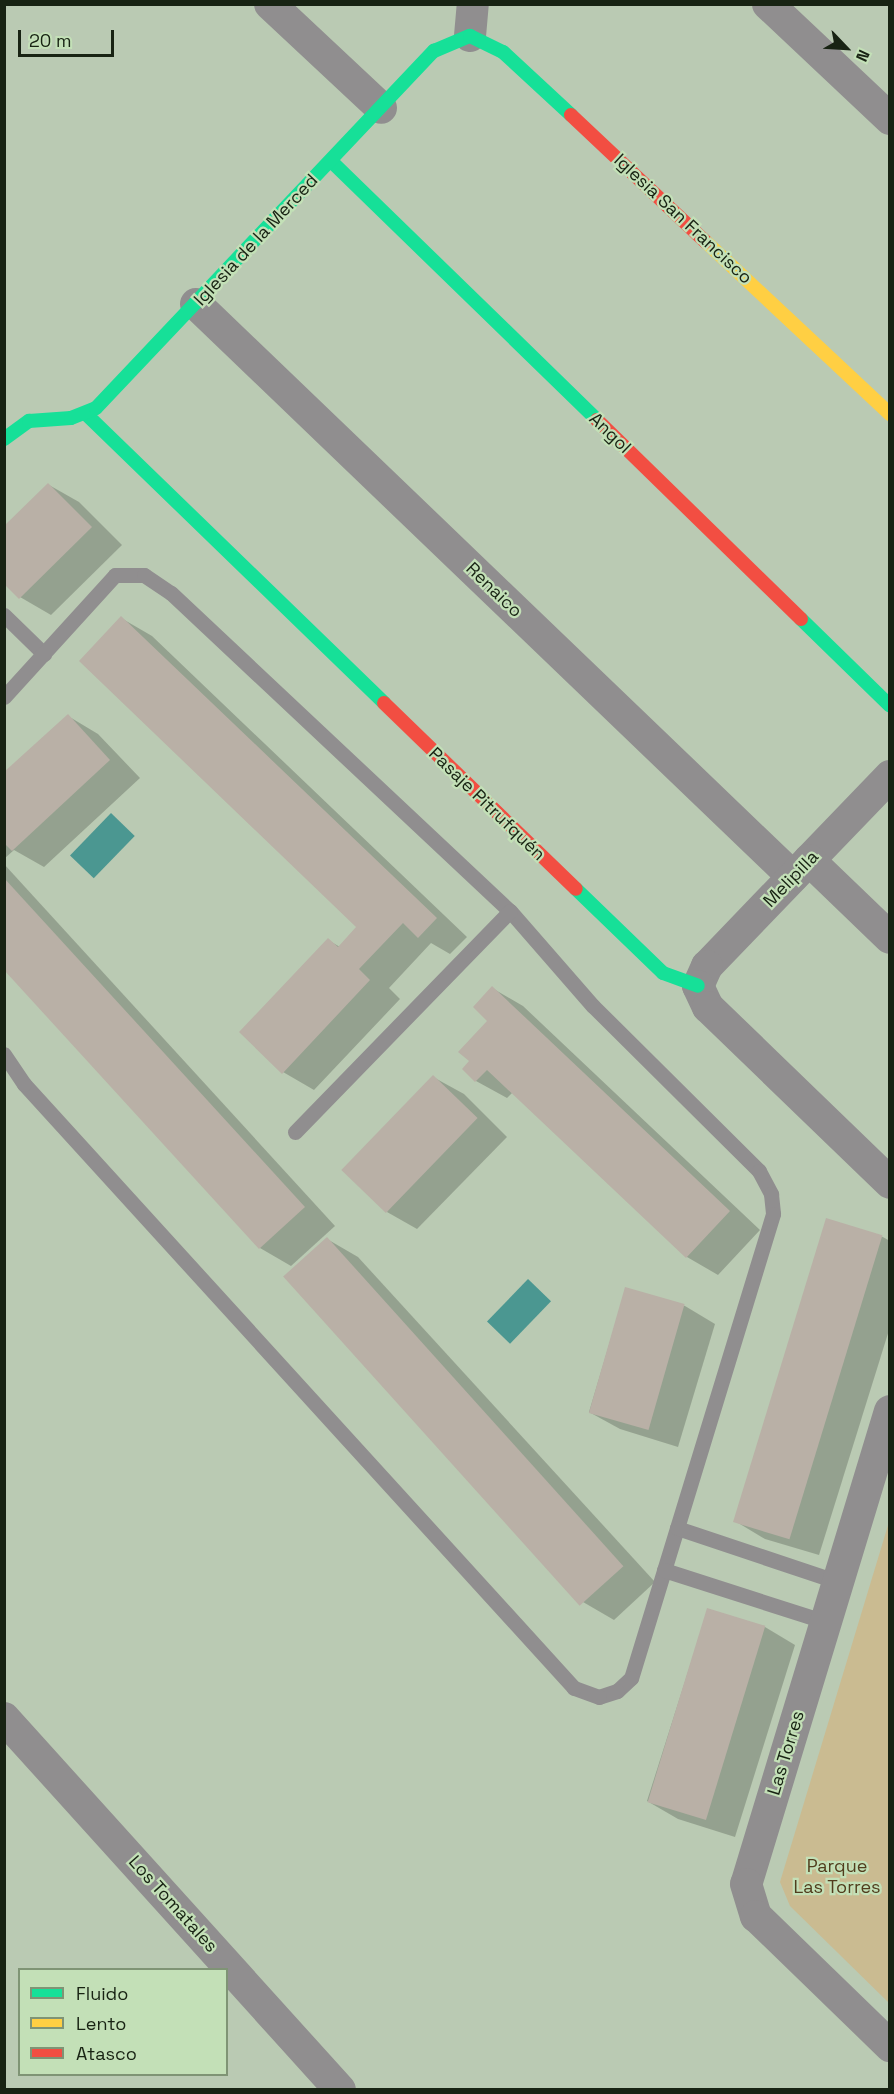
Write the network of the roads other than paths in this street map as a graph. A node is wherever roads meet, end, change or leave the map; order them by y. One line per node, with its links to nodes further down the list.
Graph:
1 (270, 4): 5 (street)
2 (473, 4): 4 (street)
3 (768, 4): 6 (street)
4 (470, 36): 5 (street, Iglesia de la Merced); 10 (street, Iglesia San Francisco)
5 (381, 108): 7 (street, Iglesia de la Merced)
6 (890, 119)
7 (331, 161): 8 (street, Iglesia de la Merced); 15 (street, Angol)
8 (196, 304): 9 (street, Iglesia de la Merced); 17 (street, Renaico)
9 (86, 414): 11 (street); 20 (street, Pasaje Pitrufquén)
10 (890, 414)
11 (4, 439)
12 (4, 615): 13 (lane)
13 (44, 654): 14 (lane); 18 (lane)
14 (5, 695)
15 (890, 706)
16 (890, 776): 17 (street, Melipilla)
17 (801, 868): 19 (street, Renaico); 20 (street, Melipilla)
18 (510, 911): 22 (lane); 25 (lane)
19 (890, 938)
20 (698, 986): 23 (street)
21 (4, 1054): 26 (lane)
22 (295, 1132)
23 (890, 1183)
24 (890, 1411): 27 (street, Las Torres)
25 (677, 1528): 26 (lane); 27 (lane)
26 (664, 1570): 28 (lane)
27 (838, 1582): 28 (street, Las Torres)
28 (826, 1622): 30 (street, Las Torres)
29 (4, 1719): 31 (street, Los Tomatales)
30 (890, 2046)
31 (340, 2090)

